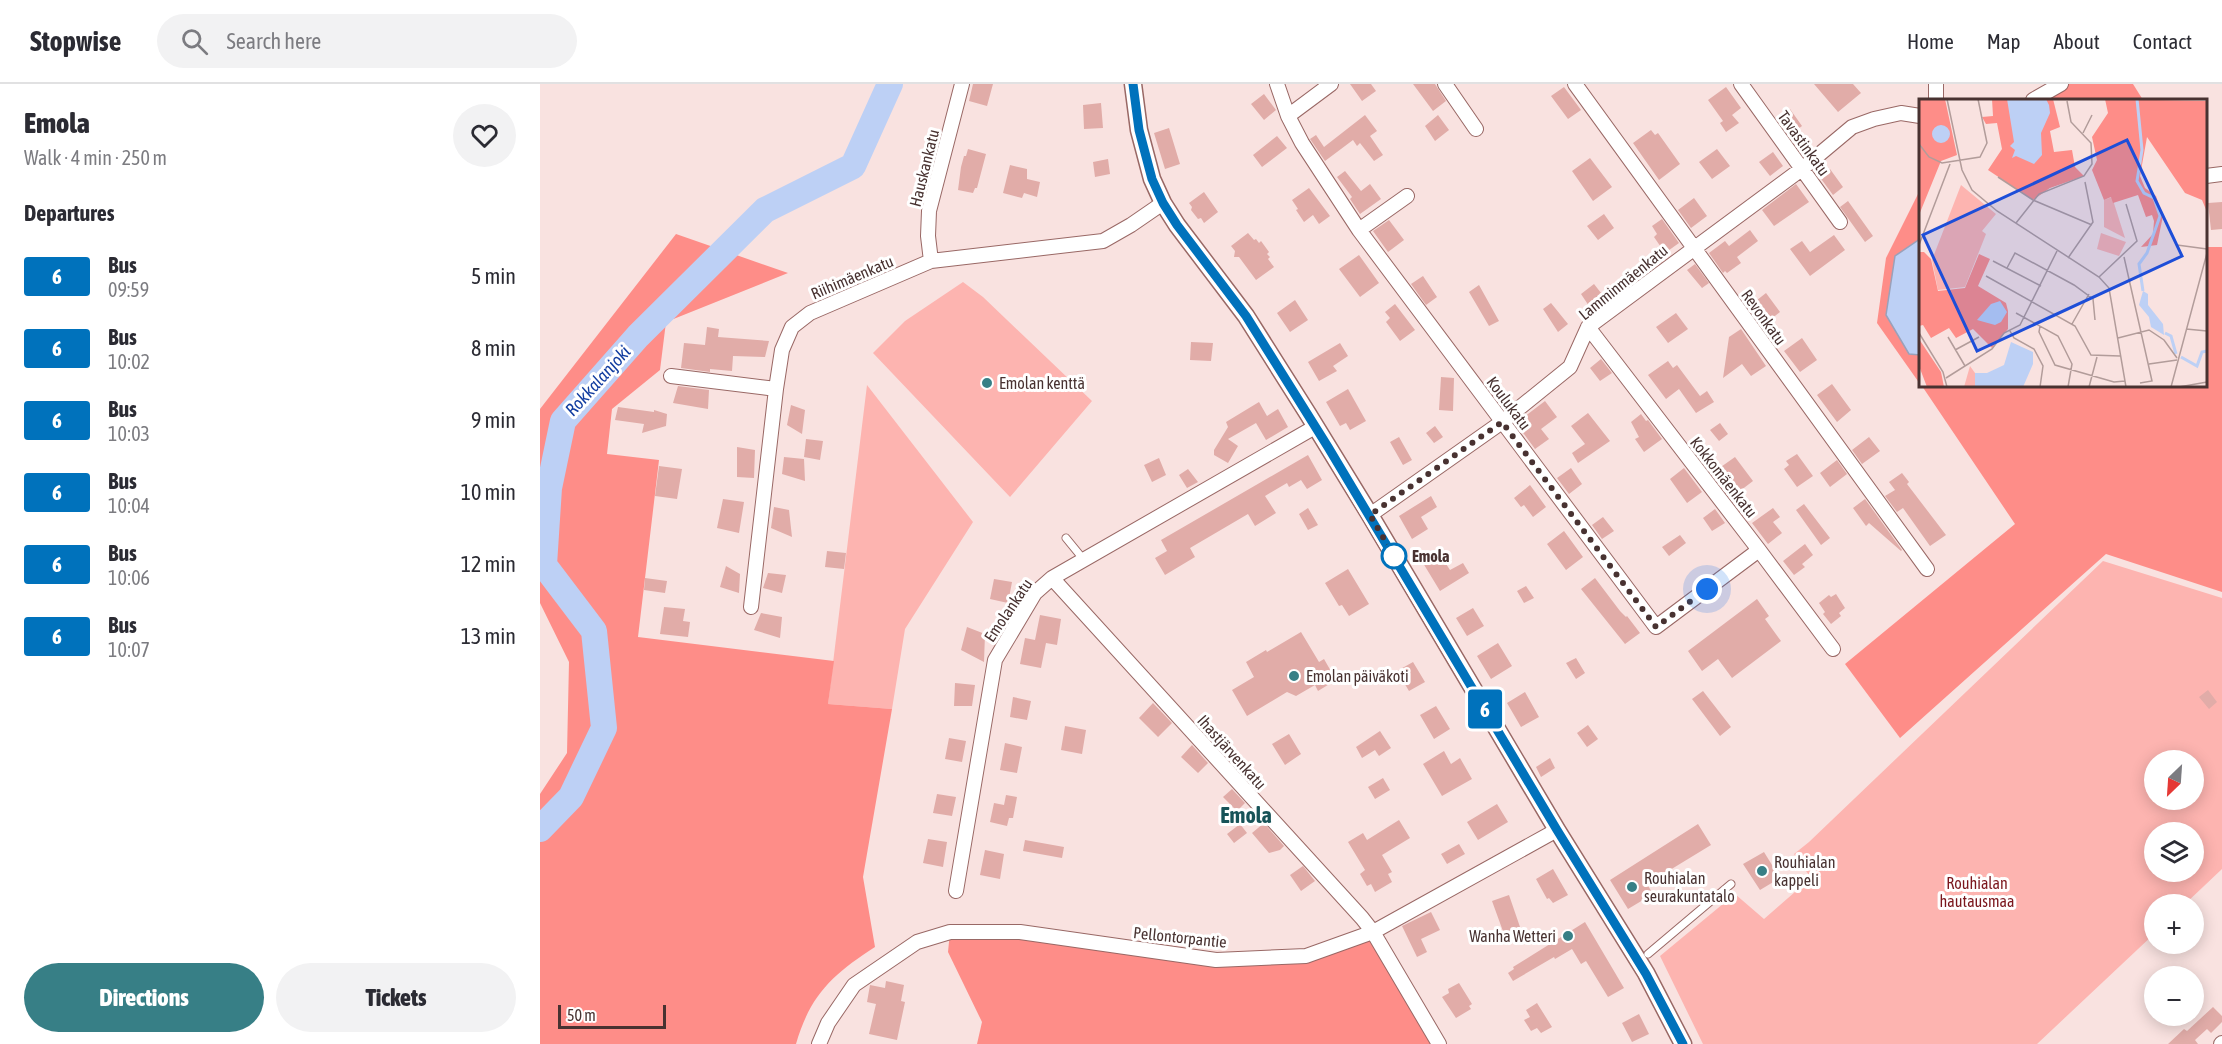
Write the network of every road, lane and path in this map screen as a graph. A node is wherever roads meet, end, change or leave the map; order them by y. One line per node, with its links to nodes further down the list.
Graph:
1 (962, 84): 21 (street, Hauskankatu)
2 (1133, 84): 17 (street)
3 (1277, 84): 10 (street, Koulukatu)
4 (1330, 84): 10 (street)
5 (1445, 84): 12 (street)
6 (1575, 84): 20 (street, Revonkatu)
7 (1741, 84): 13 (street, Tavastinkatu)
8 (2061, 84): 9 (street)
9 (2035, 99)
10 (1288, 116): 19 (street, Koulukatu)
11 (1919, 116): 13 (street, Lamminmäenkatu)
12 (1476, 129)
13 (1803, 168): 18 (street, Tavastinkatu); 20 (street, Lamminmäenkatu)
14 (2222, 174): 15 (street)
15 (2207, 176)
16 (1407, 196): 19 (street)
17 (1163, 203): 21 (street, Riihimäenkatu); 26 (street)
18 (1840, 222)
19 (1359, 230): 25 (street, Koulukatu)
20 (1694, 248): 22 (street, Lamminmäenkatu); 31 (street, Revonkatu)
21 (931, 261): 24 (street, Riihimäenkatu)
22 (1588, 327): 25 (street, Lamminmäenkatu); 29 (street, Kokkomäenkatu)
23 (671, 376): 24 (street)
24 (776, 388): 33 (street, Riihimäenkatu)
25 (1502, 422): 27 (street, Lamminmäenkatu); 29 (street, Koulukatu)
26 (1315, 427): 27 (street); 30 (street, Emolankatu)
27 (1370, 515): 35 (street)
28 (1066, 538): 30 (lane)
29 (1759, 550): 34 (street, Kokkomäenkatu)
30 (1084, 560): 32 (street, Emolankatu)
31 (1927, 569)
32 (1052, 578): 37 (street, Emolankatu); 38 (street, Ihastjärvenkatu)
33 (751, 607)
34 (1833, 649)
35 (1557, 830): 38 (street, Pellontorpantie); 42 (street)
36 (1731, 884): 39 (lane)
37 (956, 891)
38 (1373, 932): 40 (street, Pellontorpantie); 41 (street, Ihastjärvenkatu)
39 (1648, 954)
40 (819, 1044)
41 (1439, 1044)
42 (1683, 1044)

